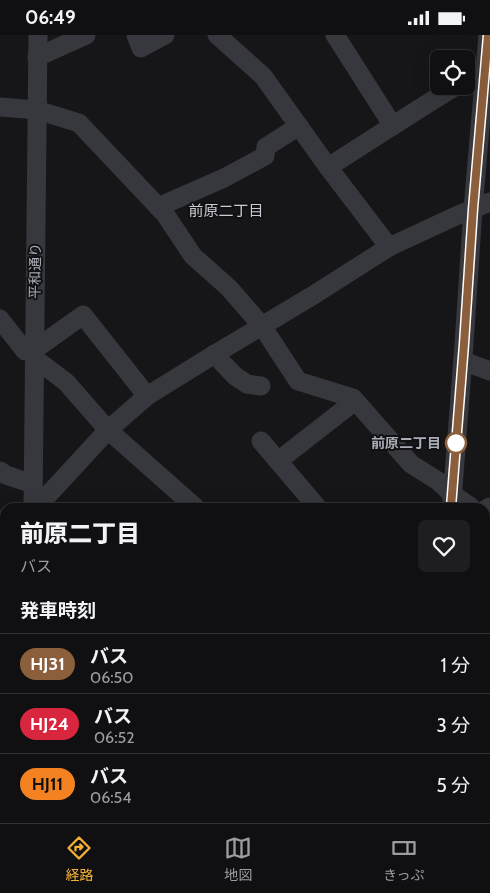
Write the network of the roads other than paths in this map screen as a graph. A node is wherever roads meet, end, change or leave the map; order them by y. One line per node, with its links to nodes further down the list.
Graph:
1 (38, 35): 8 (street, 平和通り)
2 (86, 35): 8 (street)
3 (136, 35): 4 (street)
4 (165, 35)
5 (218, 35): 14 (street)
6 (335, 35): 15 (street)
7 (488, 35): 9 (street)
8 (37, 57): 13 (street, 平和通り)
9 (488, 67): 10 (street); 17 (street)
10 (475, 75)
11 (441, 95): 15 (street)
12 (0, 107): 13 (street)
13 (37, 110): 18 (street); 22 (street, 平和通り)
14 (299, 126): 16 (street); 18 (street)
15 (393, 126): 16 (street)
16 (328, 167): 19 (street)
17 (481, 206): 19 (street); 24 (street)
18 (158, 207): 21 (street)
19 (389, 247): 21 (street)
20 (0, 319): 22 (street)
21 (262, 326): 23 (street); 28 (street)
22 (34, 354): 27 (street); 29 (street); 33 (street, 平和通り)
23 (214, 354): 26 (street); 27 (street)
24 (463, 361): 25 (street); 34 (street)
25 (490, 371)
26 (261, 386)
27 (147, 396): 29 (street)
28 (355, 401): 31 (street); 34 (street)
29 (108, 430): 36 (street); 37 (street)
30 (261, 441): 31 (street)
31 (278, 461): 38 (street)
32 (0, 471): 33 (street)
33 (33, 484): 35 (street, 平和通り)
34 (452, 501)
35 (33, 503)
36 (41, 503)
37 (190, 503)
38 (314, 503)

